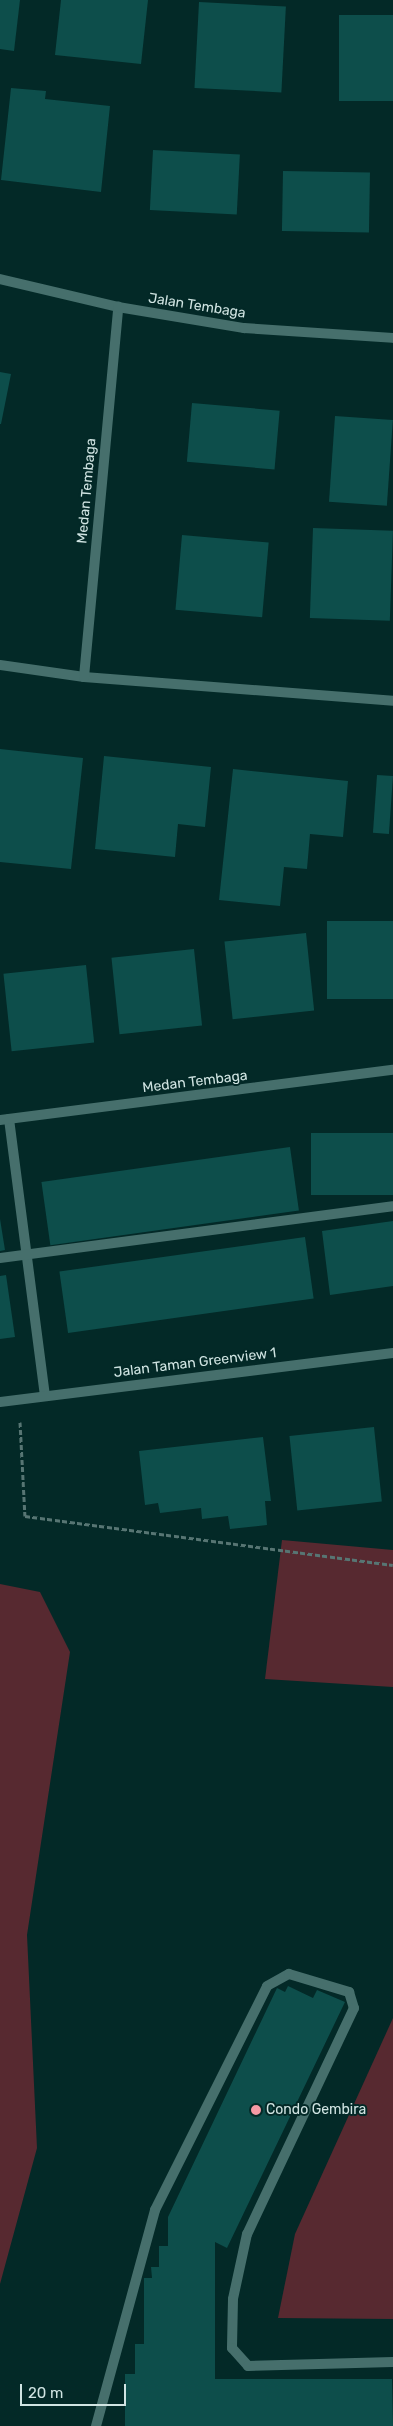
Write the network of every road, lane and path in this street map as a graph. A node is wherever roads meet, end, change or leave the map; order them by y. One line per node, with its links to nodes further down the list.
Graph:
1 (0, 279): 2 (street, Jalan Tembaga)
2 (118, 307): 3 (street, Jalan Tembaga); 5 (street, Medan Tembaga)
3 (393, 338)
4 (0, 665): 5 (street)
5 (84, 677): 6 (street)
6 (393, 701)
7 (393, 1070): 8 (street, Medan Tembaga)
8 (4, 1119): 10 (street)
9 (393, 1206): 10 (street)
10 (26, 1254): 11 (street); 13 (street)
11 (0, 1258)
12 (393, 1353): 13 (street, Jalan Taman Greenview 1)
13 (46, 1396): 14 (street, Jalan Taman Greenview 1)
14 (19, 1399): 15 (street, Jalan Taman Greenview 1); 16 (path)
15 (0, 1402)
16 (393, 1564)
17 (393, 2362): 18 (street)
18 (96, 2426)

